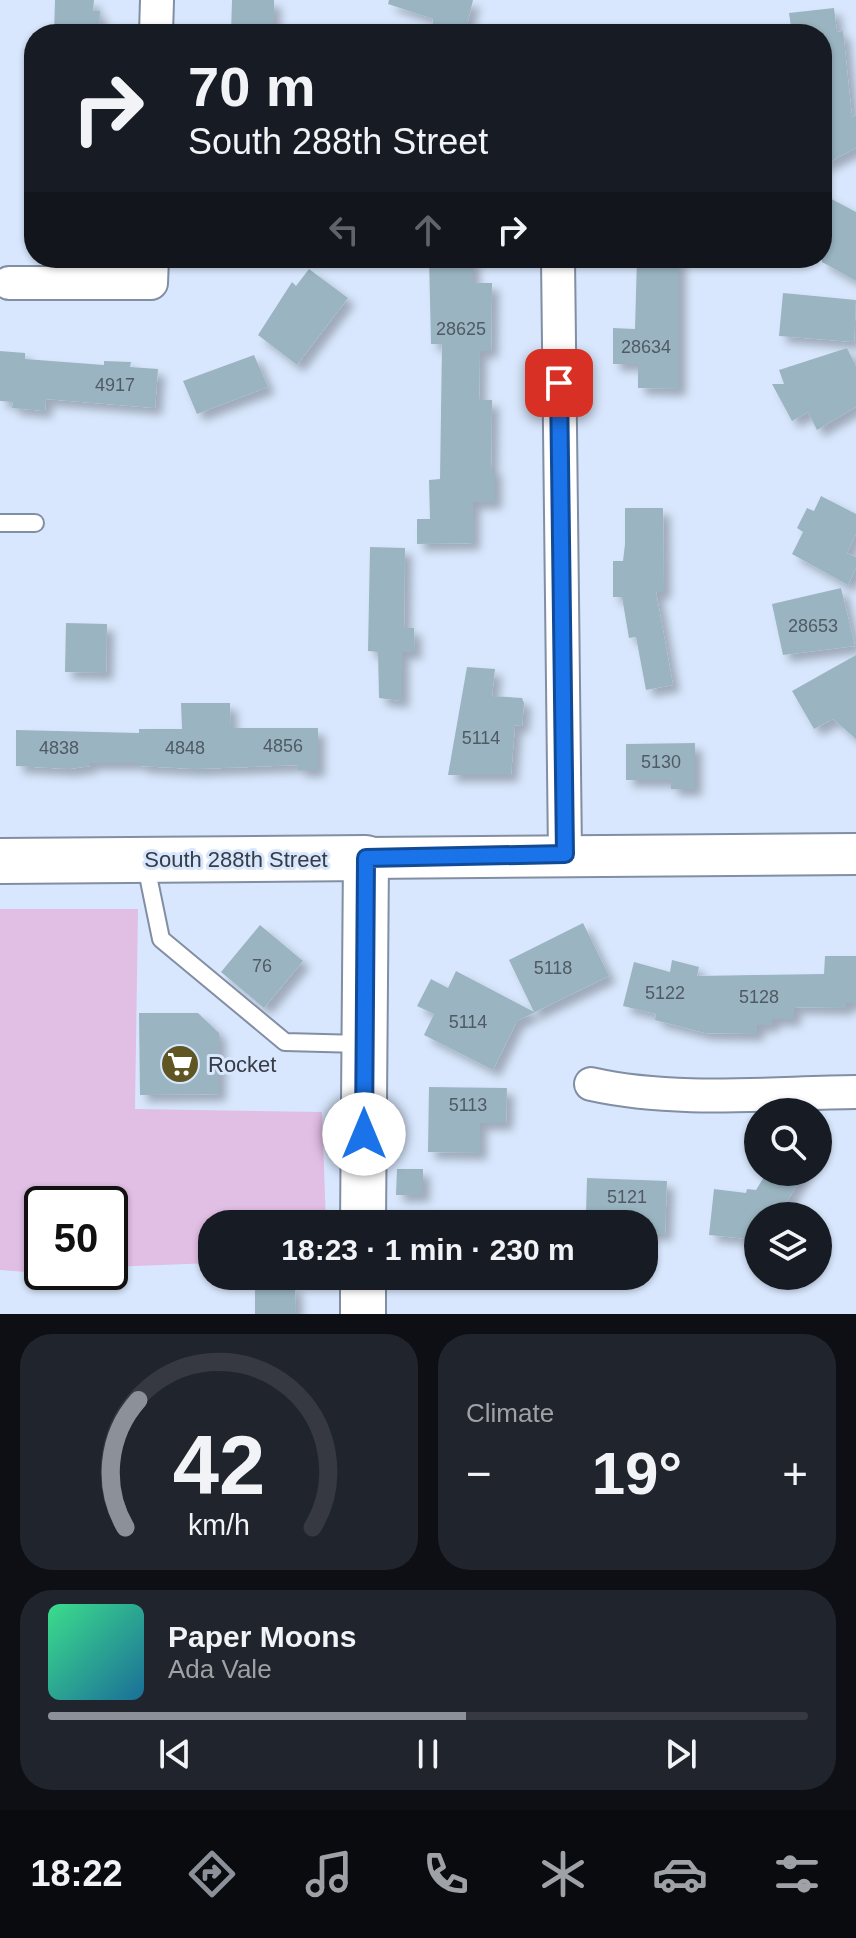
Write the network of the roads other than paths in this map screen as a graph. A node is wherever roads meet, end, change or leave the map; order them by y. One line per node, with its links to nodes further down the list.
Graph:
1 (157, 0): 2 (street)
2 (156, 24)
3 (558, 268): 8 (street)
4 (151, 270): 5 (street)
5 (9, 283)
6 (0, 523): 7 (lane)
7 (35, 523)
8 (565, 854): 9 (street, South 288th Street); 10 (street, South 288th Street)
9 (856, 854)
10 (366, 858): 11 (main road, South 288th Street); 13 (main road)
11 (144, 860): 12 (main road, South 288th Street); 13 (lane)
12 (0, 861)
13 (364, 1044): 16 (main road)
14 (591, 1084): 15 (street)
15 (856, 1092)
16 (363, 1210)
17 (363, 1290): 18 (main road)
18 (363, 1314)

